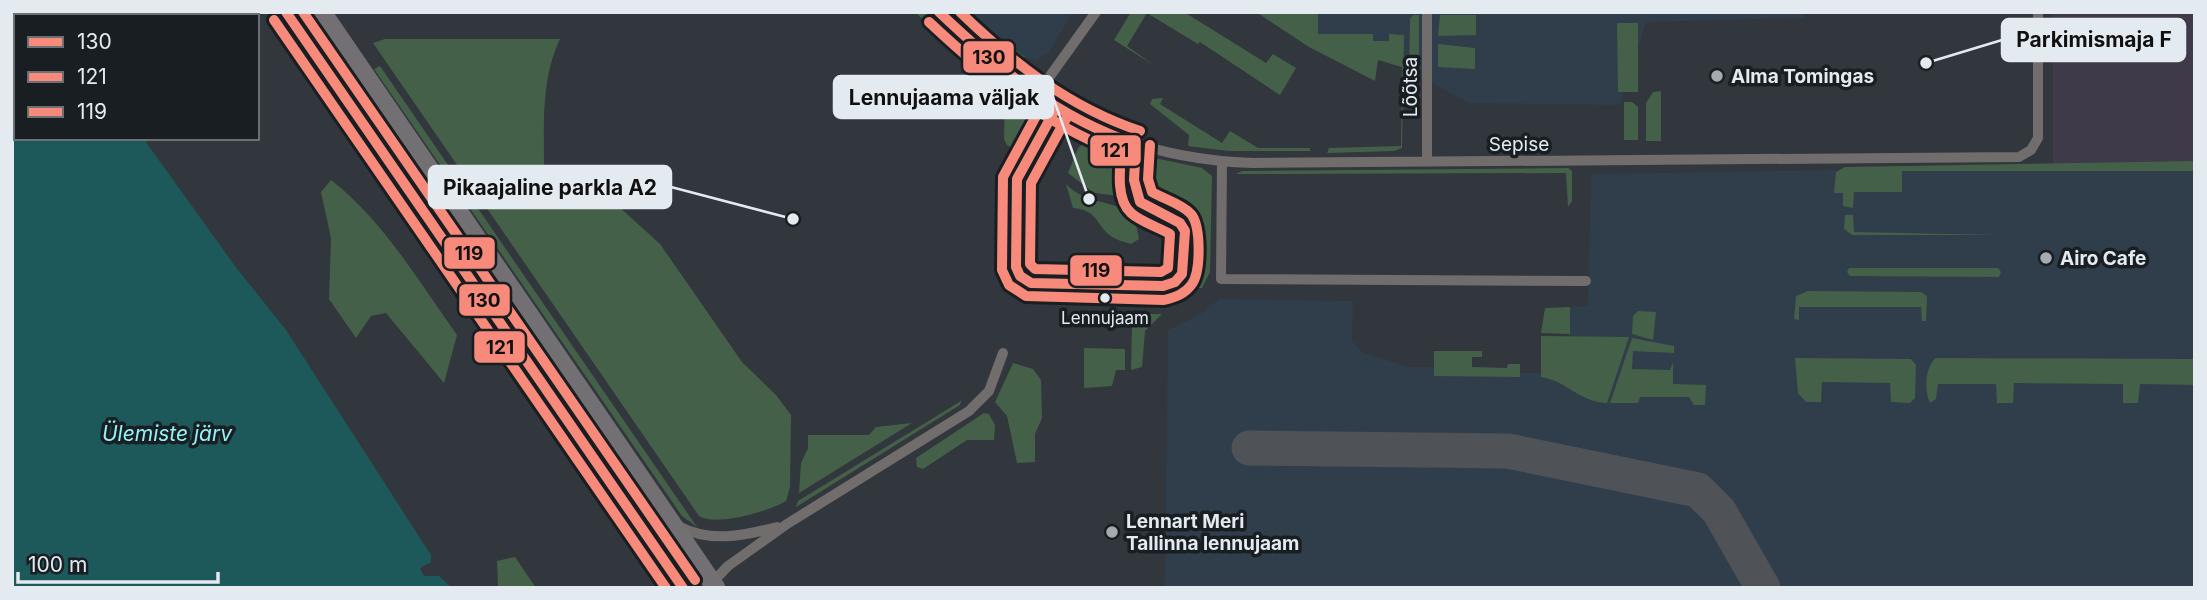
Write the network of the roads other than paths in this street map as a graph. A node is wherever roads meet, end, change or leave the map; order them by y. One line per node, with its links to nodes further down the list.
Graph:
1 (286, 12): 15 (highway)
2 (321, 12): 12 (highway)
3 (939, 12): 7 (street, Sepise)
4 (1096, 12): 7 (street)
5 (1427, 12): 9 (street, Lõõtsa)
6 (2038, 12): 9 (street, Sepise)
7 (1035, 97): 8 (street, Sepise)
8 (1222, 162): 9 (street, Sepise); 10 (street)
9 (1427, 162)
10 (1586, 281)
11 (1003, 353): 13 (street)
12 (673, 523): 13 (street); 14 (highway)
13 (787, 524): 14 (street)
14 (712, 586)
15 (683, 588)

